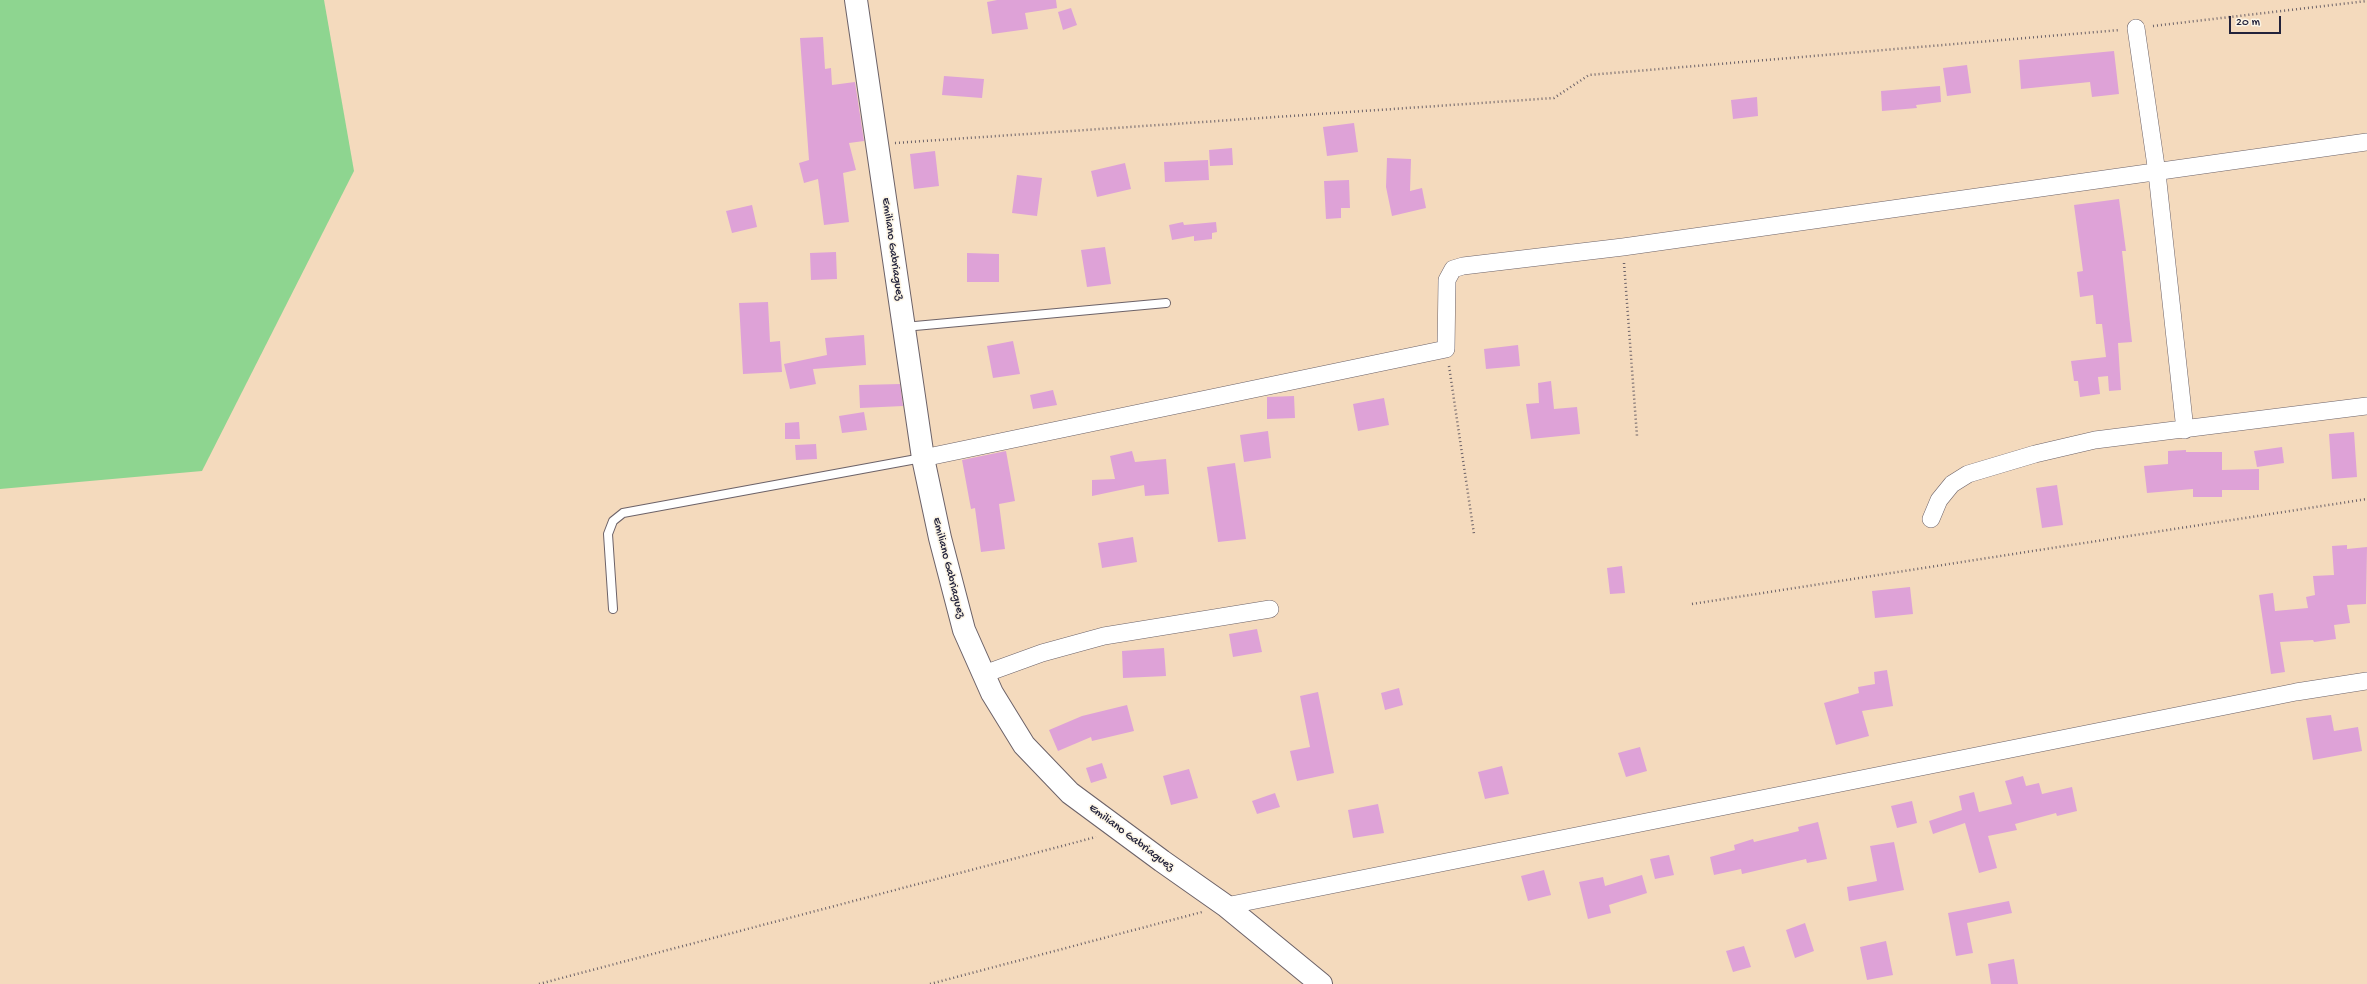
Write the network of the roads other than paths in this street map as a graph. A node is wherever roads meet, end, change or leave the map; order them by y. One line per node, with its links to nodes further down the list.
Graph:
1 (856, 0): 6 (main road, Emiliano Gabriaguez)
2 (2136, 28): 4 (street)
3 (2367, 142): 4 (street)
4 (2157, 173): 8 (street); 9 (street)
5 (1166, 303): 6 (lane)
6 (904, 327): 9 (main road, Emiliano Gabriaguez)
7 (2367, 406): 8 (street)
8 (2185, 430): 10 (street)
9 (923, 458): 11 (lane); 13 (main road, Emiliano Gabriaguez)
10 (1931, 519)
11 (613, 609)
12 (1270, 609): 13 (street)
13 (984, 674): 15 (main road, Emiliano Gabriaguez)
14 (2367, 681): 15 (street)
15 (1226, 906): 16 (main road, Emiliano Gabriaguez)
16 (1321, 984)

